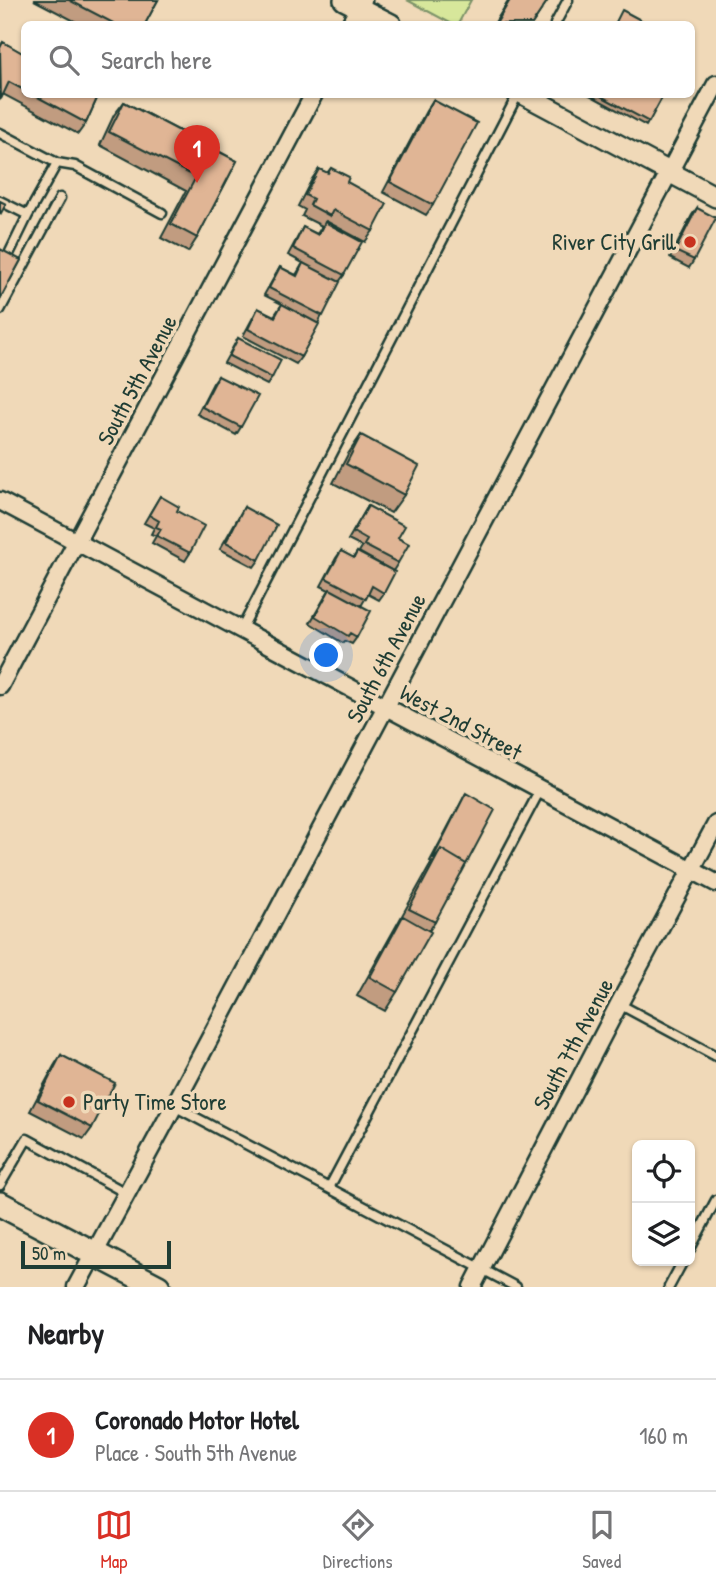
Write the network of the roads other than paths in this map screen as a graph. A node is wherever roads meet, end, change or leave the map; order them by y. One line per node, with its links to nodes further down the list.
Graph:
1 (568, 0): 4 (lane)
2 (354, 8): 3 (street)
3 (384, 21)
4 (557, 21)
5 (716, 84): 11 (street, South 6th Avenue)
6 (312, 98): 20 (street, South 5th Avenue)
7 (519, 98): 21 (lane)
8 (529, 98): 11 (street)
9 (0, 132): 10 (lane)
10 (57, 163): 15 (lane); 16 (lane)
11 (669, 172): 12 (street); 23 (street, South 6th Avenue)
12 (716, 197)
13 (60, 198): 18 (lane)
14 (0, 201): 16 (lane)
15 (162, 214)
16 (28, 215): 17 (lane)
17 (9, 254)
18 (0, 310)
19 (0, 501): 20 (street, West 2nd Street)
20 (77, 542): 21 (street, West 2nd Street); 22 (street, South 5th Avenue)
21 (241, 629): 23 (street, West 2nd Street)
22 (0, 686)
23 (386, 707): 24 (street, West 2nd Street); 30 (street, South 6th Avenue)
24 (540, 790): 26 (street, West 2nd Street); 32 (lane)
25 (716, 824): 26 (street, South 7th Avenue)
26 (692, 870): 27 (street, West 2nd Street); 28 (street, South 7th Avenue)
27 (716, 883)
28 (619, 1004): 29 (lane); 39 (street, South 7th Avenue)
29 (716, 1056)
30 (174, 1106): 32 (lane); 33 (street, South 6th Avenue)
31 (0, 1185): 33 (lane)
32 (329, 1188): 39 (lane)
33 (126, 1193): 37 (street, South 6th Avenue)
34 (716, 1200): 36 (lane)
35 (0, 1203): 37 (main road)
36 (695, 1240)
37 (94, 1253): 40 (street, South 6th Avenue); 41 (main road)
38 (680, 1266): 44 (lane)
39 (482, 1269): 42 (street, South 7th Avenue); 43 (lane)
40 (76, 1287)
41 (159, 1287)
42 (472, 1287)
43 (516, 1287)
44 (669, 1287)

